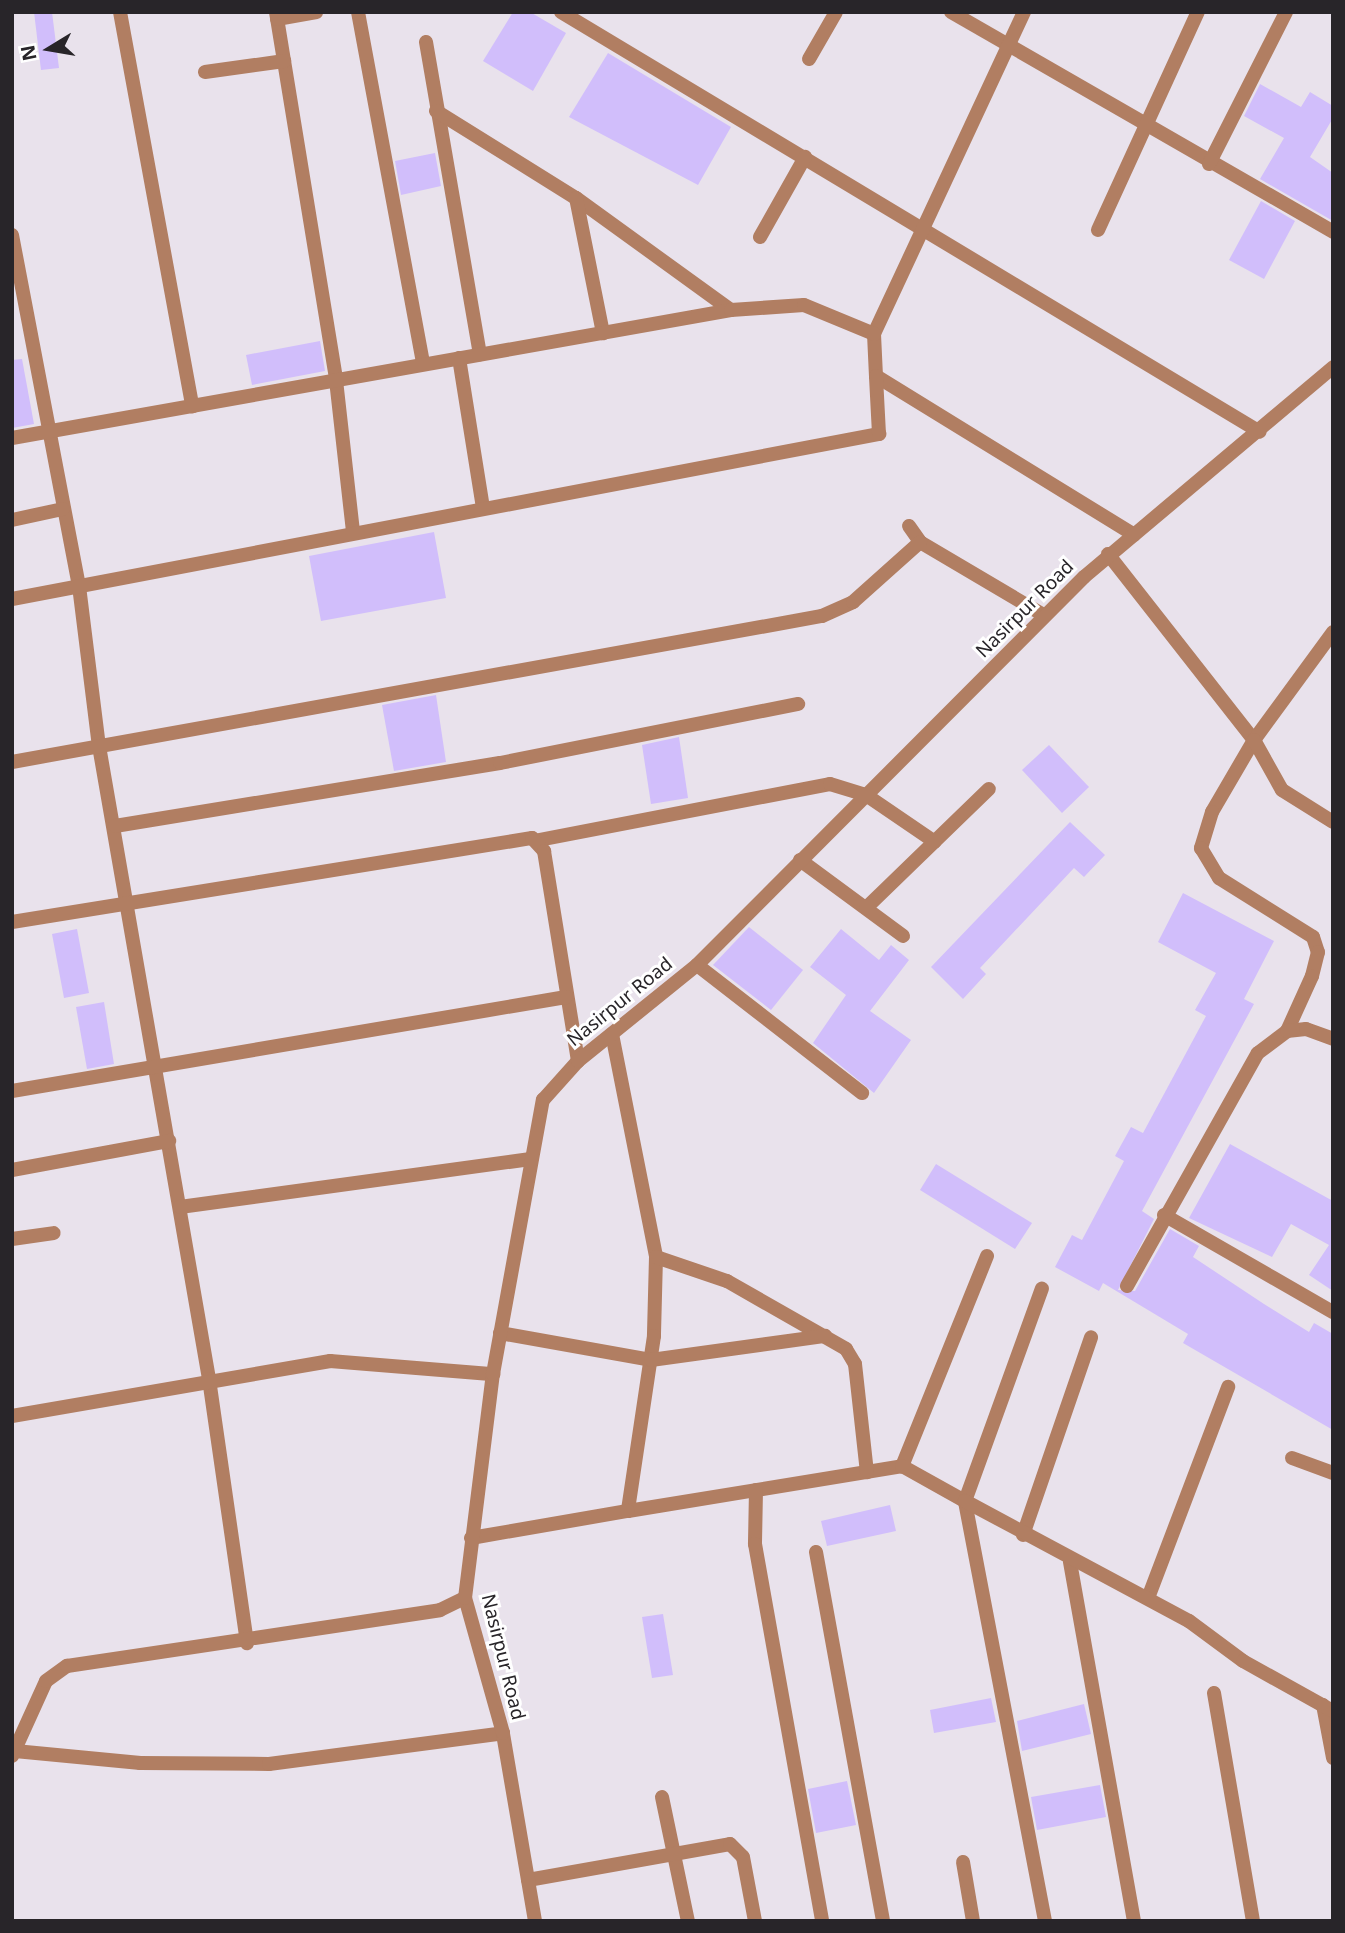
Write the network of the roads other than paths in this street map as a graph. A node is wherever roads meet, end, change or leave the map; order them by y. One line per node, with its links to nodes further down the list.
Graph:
1 (120, 12): 36 (street)
2 (316, 12): 10 (street)
3 (358, 12): 32 (street)
4 (561, 12): 18 (street)
5 (835, 12): 13 (street)
6 (951, 12): 12 (street)
7 (1024, 12): 12 (street)
8 (1198, 12): 17 (street)
9 (1286, 12): 19 (street)
10 (277, 16): 14 (street)
11 (426, 42): 16 (street)
12 (1005, 45): 17 (street); 21 (street)
13 (809, 60)
14 (284, 61): 15 (street); 35 (street)
15 (205, 72)
16 (436, 111): 20 (street); 30 (street)
17 (1147, 128): 19 (street); 22 (street)
18 (805, 156): 21 (street); 24 (street)
19 (1209, 164): 23 (street)
20 (576, 198): 27 (street); 28 (street)
21 (923, 226): 29 (street); 38 (street)
22 (1098, 230)
23 (1333, 232)
24 (760, 237)
25 (13, 240): 26 (street)
26 (18, 308): 37 (street)
27 (731, 310): 28 (street); 29 (street)
28 (603, 332): 30 (street)
29 (874, 334): 34 (street)
30 (480, 354): 31 (street)
31 (459, 358): 32 (street); 40 (street)
32 (422, 365): 35 (street)
33 (1333, 367): 38 (street, Nasirpur Road)
34 (876, 376): 40 (street); 45 (street)
35 (336, 380): 36 (street); 44 (street)
36 (192, 406): 37 (street)
37 (45, 432): 39 (street); 41 (street)
38 (1260, 432): 45 (street, Nasirpur Road)
39 (12, 438)
40 (483, 508): 44 (street)
41 (63, 509): 42 (street); 48 (street)
42 (12, 520)
43 (909, 526): 46 (street)
44 (353, 532): 48 (street)
45 (1133, 535): 47 (street, Nasirpur Road)
46 (920, 542): 50 (street); 54 (street)
47 (1108, 554): 50 (street, Nasirpur Road); 53 (street)
48 (79, 586): 49 (street); 54 (street)
49 (12, 598)
50 (1045, 616): 57 (street, Nasirpur Road)
51 (1332, 634): 53 (street)
52 (798, 704): 59 (street)
53 (1254, 740): 58 (street); 69 (street)
54 (99, 746): 55 (street); 59 (street)
55 (12, 762)
56 (989, 789): 61 (street)
57 (866, 795): 60 (street); 61 (street); 62 (street, Nasirpur Road)
58 (1333, 822)
59 (115, 826): 63 (street)
60 (539, 841): 63 (street); 68 (street)
61 (935, 842): 64 (street)
62 (800, 860): 64 (street); 67 (street, Nasirpur Road)
63 (128, 901): 65 (street); 73 (street)
64 (866, 908): 66 (street)
65 (12, 922)
66 (903, 936)
67 (697, 965): 70 (street, Nasirpur Road); 75 (street)
68 (566, 997): 72 (street); 73 (street)
69 (1287, 1031): 71 (street); 80 (street)
70 (612, 1034): 72 (street, Nasirpur Road); 84 (street)
71 (1333, 1039)
72 (578, 1060): 77 (street, Nasirpur Road)
73 (155, 1065): 74 (street); 76 (street)
74 (12, 1091)
75 (862, 1093)
76 (169, 1141): 78 (street); 79 (street)
77 (529, 1159): 79 (street); 88 (street, Nasirpur Road)
78 (12, 1170)
79 (180, 1207): 93 (street)
80 (1164, 1215): 85 (street); 87 (street)
81 (54, 1233): 82 (street)
82 (12, 1239)
83 (987, 1256): 97 (street)
84 (656, 1257): 89 (street); 91 (street)
85 (1127, 1286)
86 (1042, 1288): 101 (street)
87 (1333, 1312)
88 (500, 1333): 91 (street); 92 (street, Nasirpur Road)
89 (825, 1336): 91 (street); 98 (street)
90 (1091, 1337): 103 (street)
91 (651, 1360): 102 (street)
92 (494, 1374): 93 (street); 104 (street, Nasirpur Road)
93 (209, 1379): 95 (street); 109 (street)
94 (1228, 1387): 108 (street)
95 (12, 1416)
96 (1292, 1458): 99 (street)
97 (902, 1466): 98 (street); 101 (street)
98 (867, 1472): 100 (street)
99 (1333, 1473)
100 (756, 1490): 102 (street); 122 (street)
101 (965, 1501): 103 (street); 125 (street)
102 (628, 1511): 104 (street)
103 (1023, 1535): 106 (street)
104 (471, 1538): 107 (street, Nasirpur Road)
105 (816, 1552): 123 (street)
106 (1070, 1562): 108 (street); 126 (street)
107 (466, 1598): 109 (street); 112 (street, Nasirpur Road)
108 (1148, 1598): 111 (street)
109 (247, 1643): 113 (street)
110 (1214, 1693): 127 (street)
111 (1328, 1708): 114 (street)
112 (503, 1733): 113 (street); 118 (street, Nasirpur Road)
113 (14, 1753)
114 (1333, 1758)
115 (662, 1797): 116 (street)
116 (673, 1852): 118 (street); 120 (street); 121 (street)
117 (963, 1862): 124 (street)
118 (528, 1880): 119 (street, Nasirpur Road)
119 (535, 1921)
120 (688, 1921)
121 (755, 1921)
122 (822, 1921)
123 (883, 1921)
124 (973, 1921)
125 (1045, 1921)
126 (1134, 1921)
127 (1253, 1921)

